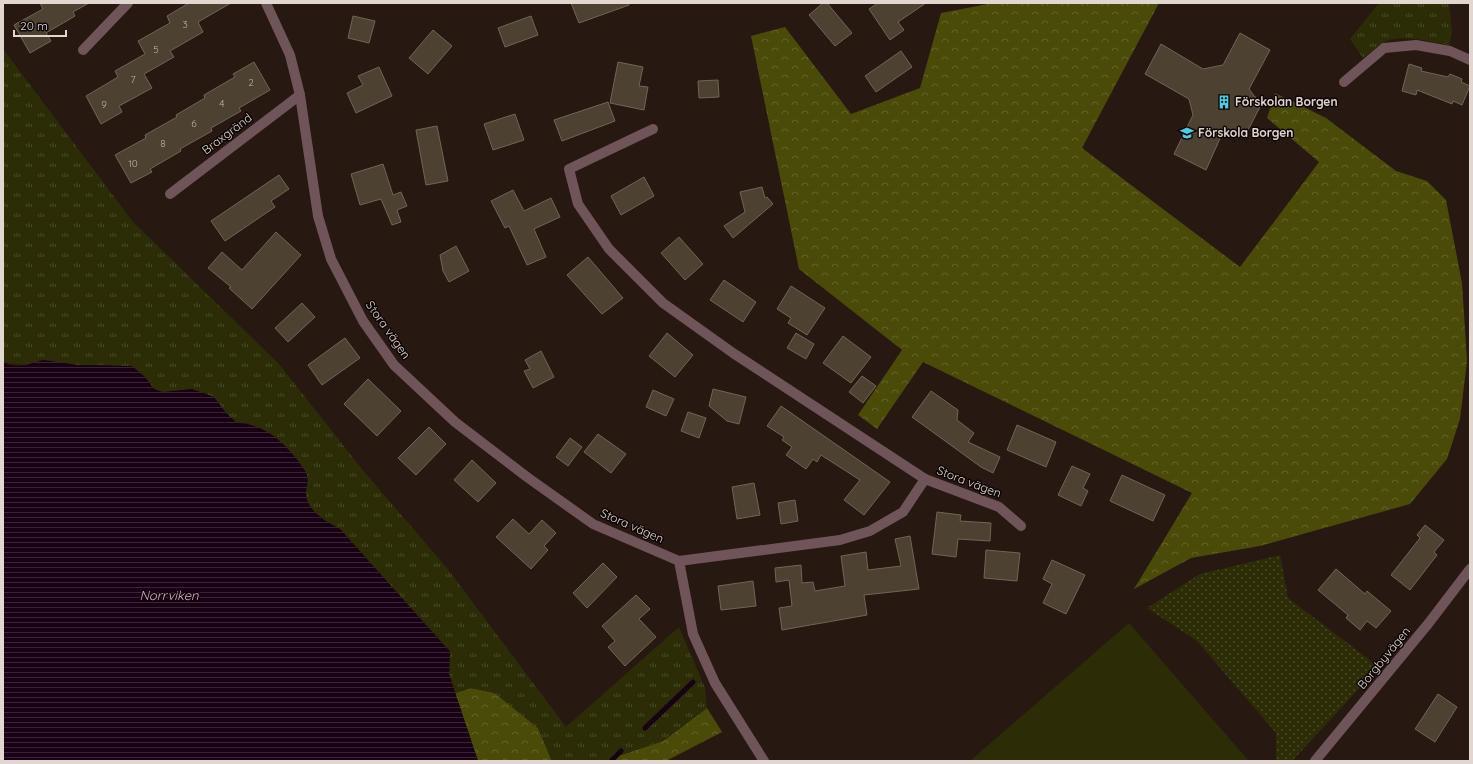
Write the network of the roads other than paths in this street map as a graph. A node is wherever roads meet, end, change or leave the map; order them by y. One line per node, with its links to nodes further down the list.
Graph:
1 (128, 3): 3 (street)
2 (266, 3): 6 (street, Stora vägen)
3 (83, 50)
4 (1470, 60): 5 (street)
5 (1344, 82)
6 (300, 95): 8 (street, Braxgränd); 11 (street, Stora vägen)
7 (653, 129): 9 (street, Stora vägen)
8 (170, 194)
9 (925, 479): 10 (street, Stora vägen); 11 (street, Stora vägen)
10 (1021, 526)
11 (679, 561): 13 (street)
12 (1470, 568): 14 (street, Borgbyvägen)
13 (764, 761)
14 (1315, 761)

